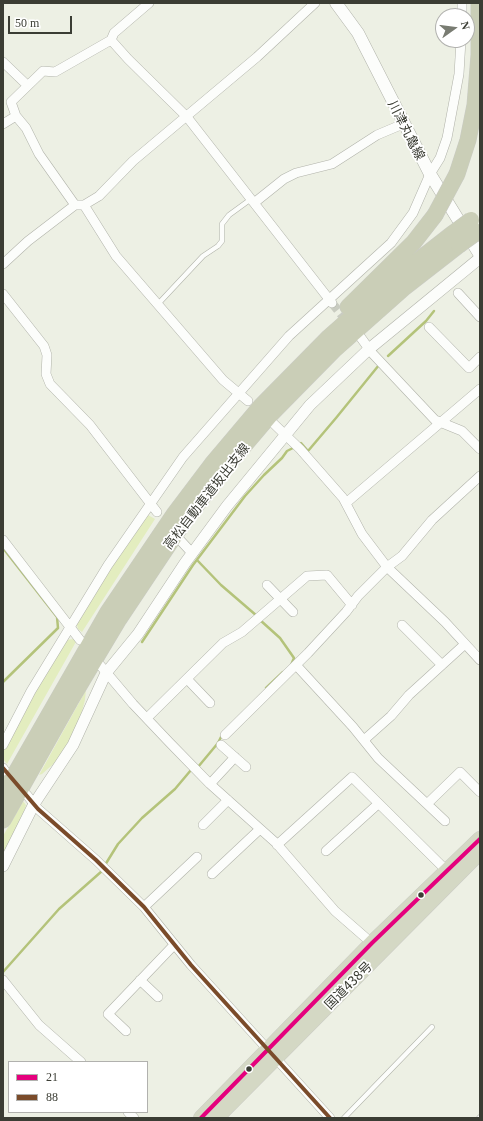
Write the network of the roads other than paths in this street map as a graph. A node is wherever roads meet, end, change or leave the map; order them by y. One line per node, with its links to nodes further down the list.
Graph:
1 (148, 3): 5 (street)
2 (315, 3): 10 (street)
3 (336, 3): 12 (main road, 川津丸亀線)
4 (478, 3): 31 (highway, bridge)
5 (111, 40): 8 (street); 10 (street)
6 (461, 48): 13 (street)
7 (3, 62): 8 (street)
8 (27, 85): 9 (street)
9 (16, 116): 11 (street); 15 (street)
10 (187, 117): 14 (street); 15 (street)
11 (3, 124)
12 (403, 124): 13 (main road, 川津丸亀線); 14 (street)
13 (430, 174): 18 (main road, 川津丸亀線); 22 (street)
14 (252, 201): 22 (street); 23 (lane)
15 (80, 205): 19 (street); 23 (street)
16 (477, 224): 17 (highway, 高松自動車道坂出支線, bridge)
17 (456, 240): 31 (highway, 高松自動車道坂出支線); 73 (highway, 高松自動車道坂出支線)
18 (480, 256): 27 (street)
19 (3, 264)
20 (458, 293): 24 (street)
21 (3, 294): 37 (street)
22 (330, 301): 30 (street)
23 (159, 303): 30 (street)
24 (480, 317)
25 (429, 327): 28 (street)
26 (359, 335): 27 (street)
27 (369, 349): 32 (street); 34 (street)
28 (480, 357)
29 (480, 389): 32 (street)
30 (239, 394): 31 (street); 37 (street)
31 (255, 403): 67 (highway, 高松自動車道坂出支線)
32 (441, 422): 35 (street); 38 (street)
33 (274, 424): 34 (street)
34 (286, 434): 38 (street); 42 (street)
35 (480, 449)
36 (480, 476): 43 (street)
37 (150, 503): 39 (street); 49 (street)
38 (346, 503): 43 (street)
39 (157, 512)
40 (3, 540): 49 (street)
41 (180, 540): 42 (street)
42 (192, 553): 55 (street)
43 (387, 567): 46 (street); 51 (street)
44 (267, 585): 45 (street)
45 (280, 598): 46 (street); 47 (street); 56 (street)
46 (352, 604): 53 (street)
47 (293, 612)
48 (402, 625): 54 (street)
49 (70, 627): 50 (street); 61 (street)
50 (80, 640)
51 (465, 644): 52 (street); 54 (street)
52 (480, 660)
53 (296, 665): 59 (street); 60 (street)
54 (442, 665): 60 (street)
55 (103, 669): 58 (street); 70 (street)
56 (187, 679): 57 (street); 58 (street)
57 (210, 703)
58 (147, 718): 65 (street)
59 (225, 735)
60 (364, 740): 72 (street)
61 (3, 745)
62 (222, 745): 63 (street)
63 (235, 758): 64 (street); 65 (street)
64 (246, 767)
65 (210, 784): 69 (street)
66 (480, 792): 72 (street)
67 (3, 795)
68 (26, 795): 70 (street)
69 (228, 800): 75 (street); 76 (street)
70 (34, 804): 81 (street); 84 (street)
71 (378, 804): 77 (street); 79 (street); 83 (street)
72 (427, 804): 74 (street)
73 (3, 820)
74 (445, 821)
75 (203, 825)
76 (260, 829): 77 (street); 82 (street)
77 (277, 845): 86 (street)
78 (479, 847): 83 (highway, 国道438号)
79 (326, 851)
80 (197, 857): 84 (street)
81 (3, 866)
82 (212, 874)
83 (450, 874): 86 (highway, 国道438号)
84 (144, 907): 85 (street)
85 (174, 945): 88 (street); 92 (street)
86 (376, 948): 92 (highway, 国道438号)
87 (3, 980): 93 (street)
88 (140, 980): 89 (street); 91 (street)
89 (158, 997)
90 (432, 1027): 97 (lane)
91 (126, 1031)
92 (272, 1053): 94 (highway, 国道438号); 95 (highway, 国道438号); 96 (street)
93 (80, 1061)
94 (201, 1118)
95 (216, 1118)
96 (330, 1118)
97 (344, 1118)

